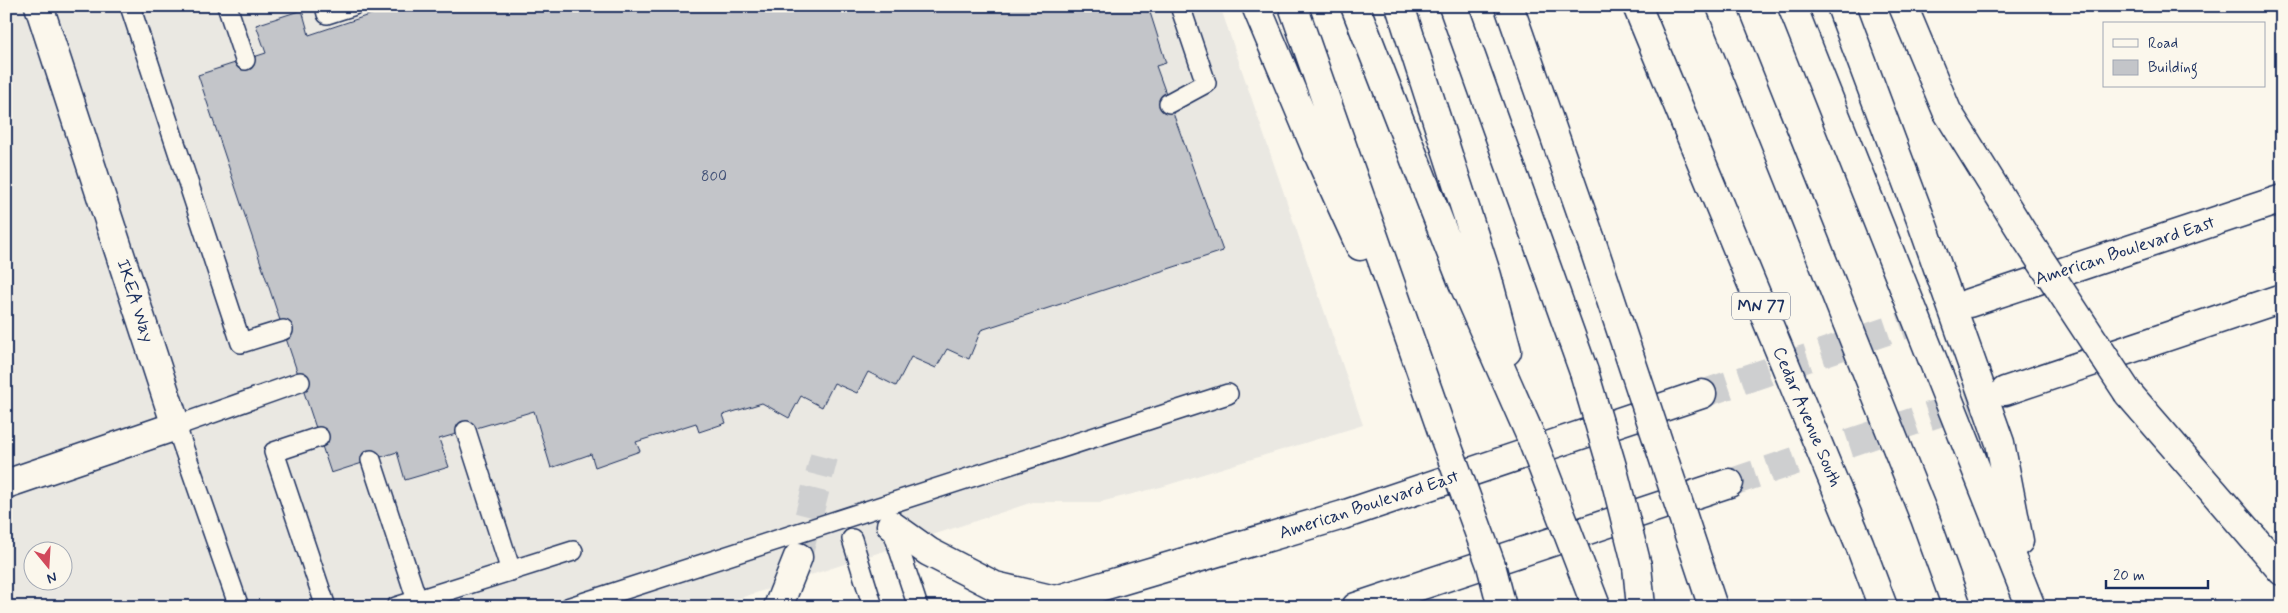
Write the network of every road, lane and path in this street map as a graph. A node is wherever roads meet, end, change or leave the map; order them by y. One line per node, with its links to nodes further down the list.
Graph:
1 (39, 6): 30 (main road, IKEA Way)
2 (130, 6): 24 (lane)
3 (228, 6): 18 (lane)
4 (325, 6): 5 (lane)
5 (352, 6)
6 (1180, 6): 19 (lane)
7 (1256, 6): 29 (main road)
8 (1292, 6): 29 (main road)
9 (1355, 6): 21 (main road)
10 (1400, 6): 21 (main road)
11 (1453, 6): 54 (main road, bridge)
12 (1508, 6): 55 (main road, bridge)
13 (1637, 6): 56 (main road, Cedar Avenue South / MN 77)
14 (1721, 6): 57 (main road)
15 (1792, 6): 58 (main road)
16 (1840, 6): 58 (main road)
17 (1903, 6): 41 (main road, bridge)
18 (245, 60)
19 (1169, 103)
20 (2282, 199): 23 (main road, American Boulevard East)
21 (1475, 279): 44 (main road, bridge)
22 (2282, 298): 26 (main road)
23 (1969, 303)
24 (283, 330)
25 (300, 382): 30 (lane)
26 (2005, 391)
27 (1228, 394): 48 (lane)
28 (1702, 394): 43 (main road, American Boulevard East)
29 (1432, 403): 53 (main road, bridge)
30 (176, 426): 35 (main road); 45 (lane)
31 (466, 431): 40 (lane)
32 (319, 437): 46 (lane)
33 (371, 460): 42 (lane)
34 (1729, 483): 52 (main road)
35 (6, 484)
36 (891, 525): 43 (main road); 51 (lane)
37 (852, 539): 50 (lane)
38 (573, 551): 40 (lane)
39 (798, 557): 49 (main road)
40 (511, 571): 42 (lane)
41 (2282, 571)
42 (417, 600): 47 (lane)
43 (1044, 603)
44 (1596, 606)
45 (239, 607)
46 (326, 607)
47 (396, 607)
48 (570, 607)
49 (778, 607)
50 (874, 607)
51 (918, 607)
52 (1356, 607)
53 (1502, 607)
54 (1641, 607)
55 (1713, 607)
56 (1883, 607)
57 (1957, 607)
58 (2031, 607)

